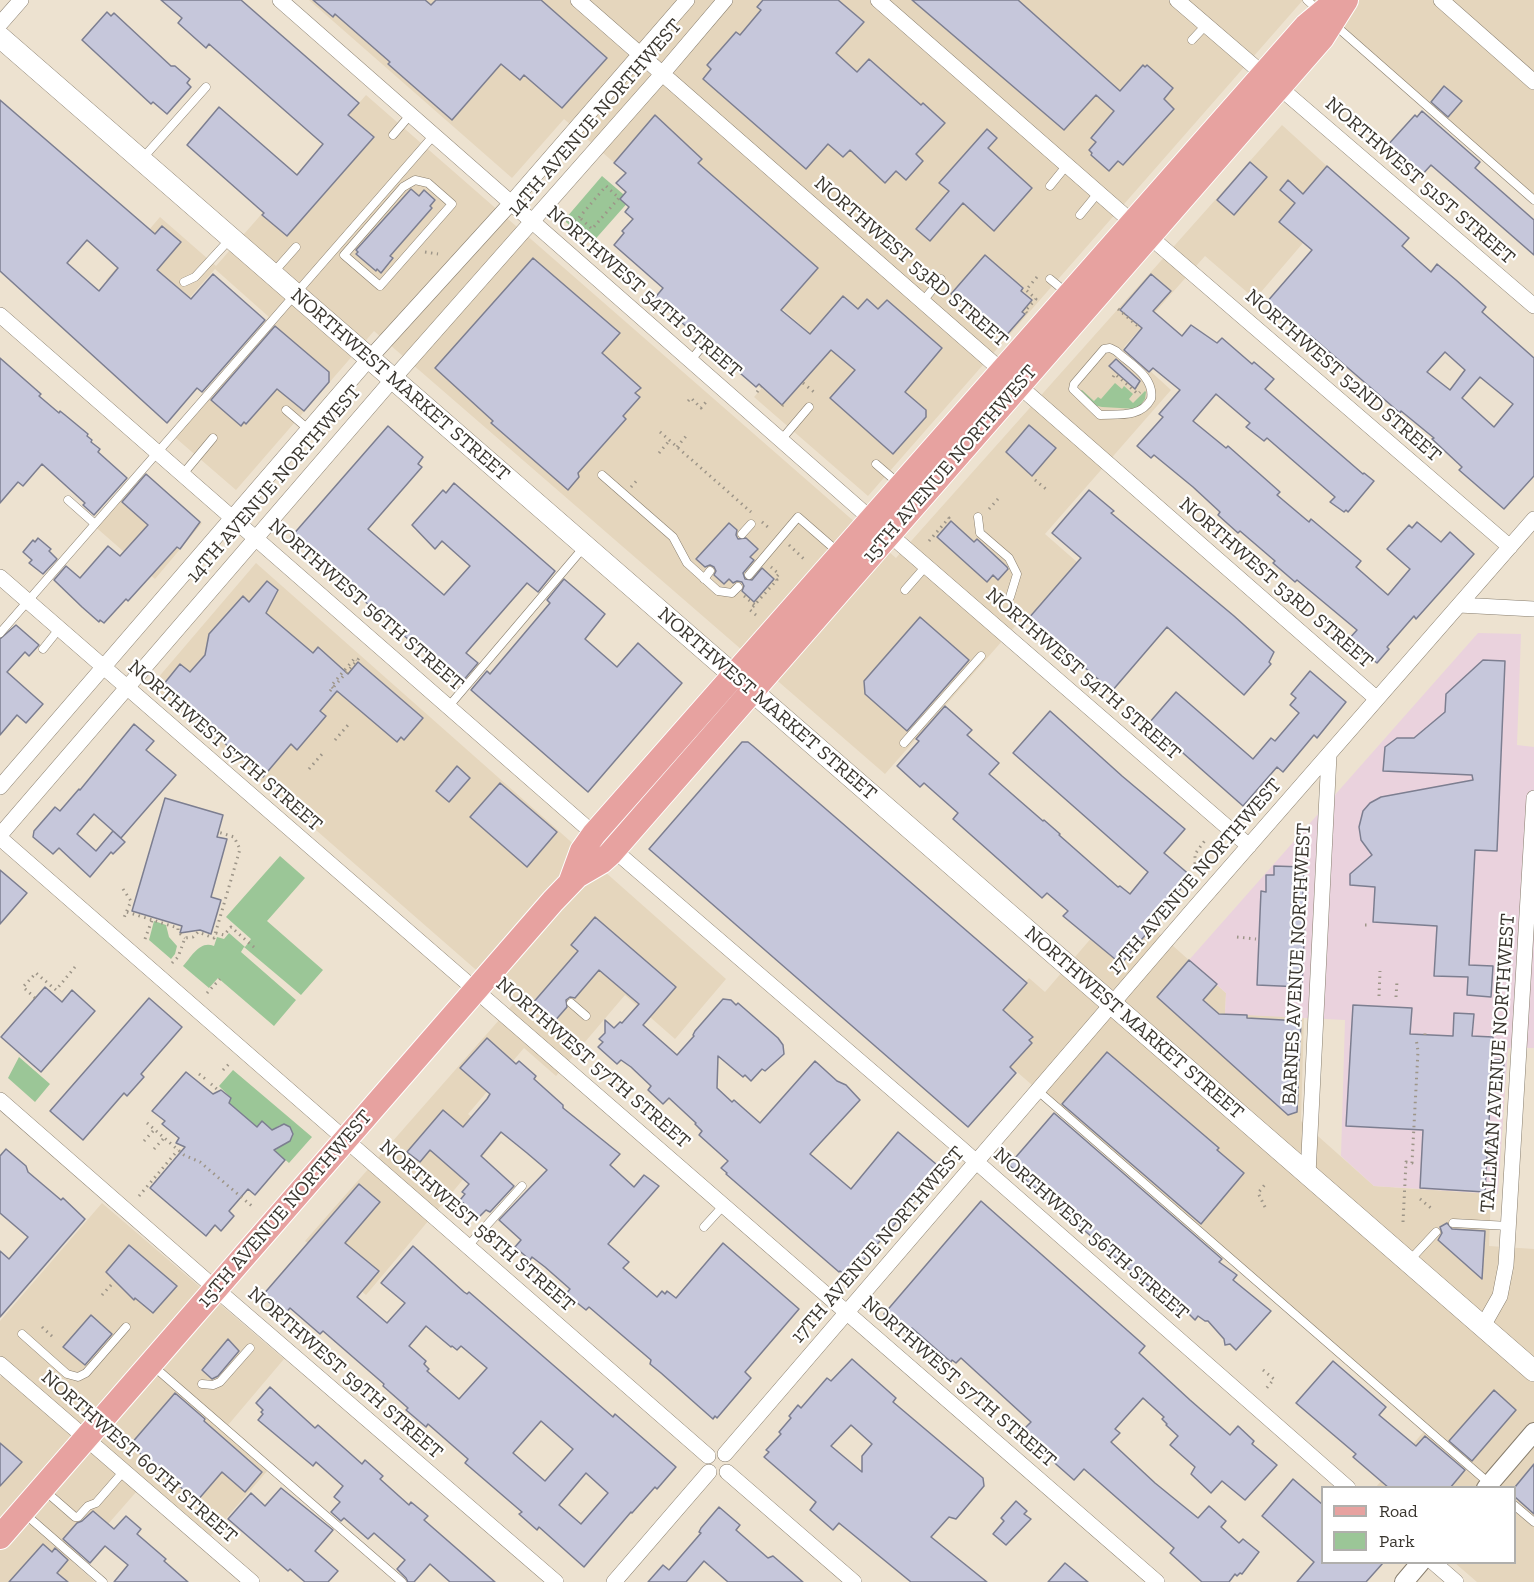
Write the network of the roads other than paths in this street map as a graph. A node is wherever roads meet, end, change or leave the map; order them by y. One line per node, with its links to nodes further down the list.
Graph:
1 (21, 0): 12 (street)
2 (280, 0): 21 (street, NORTHWEST 54TH STREET)
3 (578, 0): 16 (street, NORTHWEST 53RD STREET)
4 (687, 0): 16 (street, 14TH AVENUE NORTHWEST)
5 (725, 0): 17 (street, 14TH AVENUE NORTHWEST)
6 (878, 0): 25 (street, NORTHWEST 52ND STREET)
7 (1177, 0): 13 (street, NORTHWEST 51ST STREET)
8 (1346, 0): 11 (main road, 15TH AVENUE NORTHWEST)
9 (1365, 0): 11 (main road, 15TH AVENUE NORTHWEST)
10 (1441, 0): 19 (street)
11 (1321, 14): 18 (main road, 15TH AVENUE NORTHWEST); 28 (lane)
12 (0, 24)
13 (1206, 25): 15 (lane); 18 (street, NORTHWEST 51ST STREET)
14 (0, 37): 24 (main road, NORTHWEST MARKET STREET)
15 (1192, 40)
16 (640, 54): 17 (street, NORTHWEST 53RD STREET); 29 (street, 14TH AVENUE NORTHWEST)
17 (663, 73): 32 (street, 14TH AVENUE NORTHWEST); 42 (street, NORTHWEST 53RD STREET)
18 (1271, 81): 33 (main road, 15TH AVENUE NORTHWEST); 43 (street, NORTHWEST 51ST STREET)
19 (1534, 82)
20 (206, 87): 24 (lane)
21 (411, 114): 22 (lane); 23 (street, NORTHWEST 54TH STREET)
22 (393, 135)
23 (434, 135): 29 (street, NORTHWEST 54TH STREET); 40 (lane)
24 (141, 160): 34 (main road, NORTHWEST MARKET STREET)
25 (1067, 165): 26 (lane); 27 (street, NORTHWEST 52ND STREET)
26 (1050, 186)
27 (1098, 193): 31 (lane); 33 (street, NORTHWEST 52ND STREET)
28 (1534, 200)
29 (511, 203): 32 (street, NORTHWEST 54TH STREET); 46 (street, 14TH AVENUE NORTHWEST)
30 (453, 204): 30 (lane)
31 (1080, 215)
32 (532, 221): 47 (street, NORTHWEST 54TH STREET); 50 (street, 14TH AVENUE NORTHWEST)
33 (1141, 230): 41 (main road, 15TH AVENUE NORTHWEST); 49 (main road, 15TH AVENUE NORTHWEST); 71 (street, NORTHWEST 52ND STREET)
34 (231, 238): 36 (main road, NORTHWEST MARKET STREET); 39 (lane)
35 (296, 247): 36 (lane)
36 (272, 274): 40 (main road, NORTHWEST MARKET STREET)
37 (941, 279): 42 (lane)
38 (1050, 279): 41 (lane)
39 (184, 282)
40 (295, 294): 46 (main road, NORTHWEST MARKET STREET); 56 (lane)
41 (1069, 295): 49 (main road, 15TH AVENUE NORTHWEST)
42 (923, 301): 49 (street, NORTHWEST 53RD STREET)
43 (1534, 306)
44 (0, 315): 56 (street, NORTHWEST 56TH STREET)
45 (706, 342): 47 (lane)
46 (369, 359): 50 (main road, NORTHWEST MARKET STREET); 53 (street, 14TH AVENUE NORTHWEST)
47 (690, 361): 55 (street, NORTHWEST 54TH STREET)
48 (1087, 369): 48 (lane)
49 (1011, 378): 60 (main road, 15TH AVENUE NORTHWEST); 67 (main road, 15TH AVENUE NORTHWEST); 92 (street, NORTHWEST 53RD STREET)
50 (393, 379): 69 (street, 14TH AVENUE NORTHWEST); 70 (main road, NORTHWEST MARKET STREET)
51 (809, 407): 55 (lane)
52 (286, 410): 53 (lane)
53 (308, 429): 62 (street, 14TH AVENUE NORTHWEST)
54 (213, 438): 58 (lane)
55 (781, 441): 67 (street, NORTHWEST 54TH STREET)
56 (158, 452): 58 (street, NORTHWEST 56TH STREET); 65 (lane)
57 (876, 464): 60 (lane)
58 (183, 474): 62 (street, NORTHWEST 56TH STREET)
59 (602, 476): 77 (lane)
60 (901, 486): 67 (main road, 15TH AVENUE NORTHWEST)
61 (68, 501): 65 (lane)
62 (232, 517): 69 (street, NORTHWEST 56TH STREET); 88 (street, 14TH AVENUE NORTHWEST)
63 (978, 517): 80 (lane)
64 (1534, 519): 71 (street, 17TH AVENUE NORTHWEST)
65 (95, 524): 81 (lane)
66 (751, 524): 68 (lane)
67 (880, 527): 72 (main road, 15TH AVENUE NORTHWEST); 73 (street, NORTHWEST 54TH STREET); 91 (main road, 15TH AVENUE NORTHWEST)
68 (742, 534)
69 (256, 537): 90 (street, 14TH AVENUE NORTHWEST); 93 (street, NORTHWEST 56TH STREET)
70 (585, 546): 89 (main road, NORTHWEST MARKET STREET); 93 (lane)
71 (1510, 547): 82 (street, 17TH AVENUE NORTHWEST)
72 (841, 554): 75 (lane); 89 (main road, 15TH AVENUE NORTHWEST)
73 (926, 566): 78 (lane); 100 (street, NORTHWEST 54TH STREET)
74 (710, 572): 77 (lane)
75 (749, 574)
76 (0, 577): 81 (street, NORTHWEST 57TH STREET)
77 (704, 579): 79 (lane)
78 (905, 590)
79 (740, 591)
80 (1011, 597)
81 (28, 602): 84 (street, NORTHWEST 57TH STREET); 85 (lane)
82 (1459, 605): 83 (street); 92 (street, 17TH AVENUE NORTHWEST)
83 (1534, 609)
84 (59, 630): 86 (lane); 88 (street, NORTHWEST 57TH STREET)
85 (0, 633)
86 (44, 649)
87 (981, 656): 94 (lane)
88 (103, 668): 90 (street, NORTHWEST 57TH STREET); 96 (street, 14TH AVENUE NORTHWEST)
89 (734, 675): 91 (main road, NORTHWEST MARKET STREET); 98 (main road, 15TH AVENUE NORTHWEST)
90 (126, 688): 99 (street, 14TH AVENUE NORTHWEST); 104 (street, NORTHWEST 57TH STREET)
91 (752, 692): 101 (main road, 15TH AVENUE NORTHWEST); 106 (main road, NORTHWEST MARKET STREET)
92 (1377, 699): 95 (street, 17TH AVENUE NORTHWEST)
93 (449, 706): 98 (street, NORTHWEST 56TH STREET)
94 (904, 743)
95 (1329, 755): 100 (street, 17TH AVENUE NORTHWEST); 112 (street, BARNES AVENUE NORTHWEST)
96 (0, 787)
97 (1534, 798): 102 (street, TALLMAN AVENUE NORTHWEST)
98 (594, 834): 103 (main road, 15TH AVENUE NORTHWEST)
99 (0, 837): 110 (street, NORTHWEST 58TH STREET)
100 (1249, 846): 106 (street, 17TH AVENUE NORTHWEST)
101 (614, 850): 103 (main road, 15TH AVENUE NORTHWEST); 111 (street, NORTHWEST 56TH STREET)
102 (1533, 852): 116 (street, TALLMAN AVENUE NORTHWEST)
103 (571, 881): 104 (main road, 15TH AVENUE NORTHWEST)
104 (476, 990): 110 (main road, 15TH AVENUE NORTHWEST); 114 (street, NORTHWEST 57TH STREET)
105 (571, 1003): 107 (lane)
106 (1113, 1004): 108 (street, 17TH AVENUE NORTHWEST); 112 (main road, NORTHWEST MARKET STREET)
107 (586, 1016)
108 (1038, 1091): 111 (street, 17TH AVENUE NORTHWEST); 138 (lane)
109 (0, 1100): 121 (street, NORTHWEST 59TH STREET)
110 (345, 1139): 119 (street, NORTHWEST 58TH STREET); 121 (main road, 15TH AVENUE NORTHWEST)
111 (977, 1162): 122 (street, 17TH AVENUE NORTHWEST); 137 (street, NORTHWEST 56TH STREET)
112 (1308, 1174): 120 (main road, NORTHWEST MARKET STREET)
113 (522, 1186): 119 (lane)
114 (724, 1205): 117 (lane); 122 (street, NORTHWEST 57TH STREET)
115 (1453, 1223): 116 (lane)
116 (1509, 1226): 123 (street, TALLMAN AVENUE NORTHWEST)
117 (704, 1227)
118 (1436, 1232): 120 (lane)
119 (468, 1246): 134 (street, NORTHWEST 58TH STREET)
120 (1409, 1262): 123 (main road, NORTHWEST MARKET STREET)
121 (216, 1289): 128 (main road, 15TH AVENUE NORTHWEST); 149 (street, NORTHWEST 59TH STREET)
122 (848, 1313): 133 (street, 17TH AVENUE NORTHWEST); 152 (street, NORTHWEST 57TH STREET)
123 (1483, 1326): 129 (main road, NORTHWEST MARKET STREET)
124 (126, 1327): 125 (lane)
125 (22, 1334)
126 (250, 1348): 130 (lane)
127 (0, 1364): 132 (street, NORTHWEST 60TH STREET)
128 (151, 1365): 132 (main road, 15TH AVENUE NORTHWEST); 148 (lane)
129 (1534, 1371)
130 (202, 1384)
131 (1534, 1432): 138 (street)
132 (86, 1440): 135 (street, NORTHWEST 60TH STREET); 139 (main road, 15TH AVENUE NORTHWEST)
133 (725, 1454): 134 (street); 136 (street)
134 (709, 1464): 136 (street); 150 (street)
135 (123, 1472): 139 (lane); 147 (street, NORTHWEST 60TH STREET)
136 (727, 1472): 151 (street)
137 (1346, 1486)
138 (1490, 1486)
139 (43, 1489): 141 (main road, 15TH AVENUE NORTHWEST)
140 (1516, 1506): 142 (lane)
141 (22, 1512): 143 (main road, 15TH AVENUE NORTHWEST); 146 (lane)
142 (1534, 1522)
143 (0, 1537)
144 (1420, 1564): 153 (street)
145 (1434, 1564): 154 (street)
146 (103, 1582)
147 (252, 1582)
148 (402, 1582)
149 (556, 1582)
150 (614, 1582)
151 (854, 1582)
152 (1157, 1582)
153 (1404, 1582)
154 (1456, 1582)

